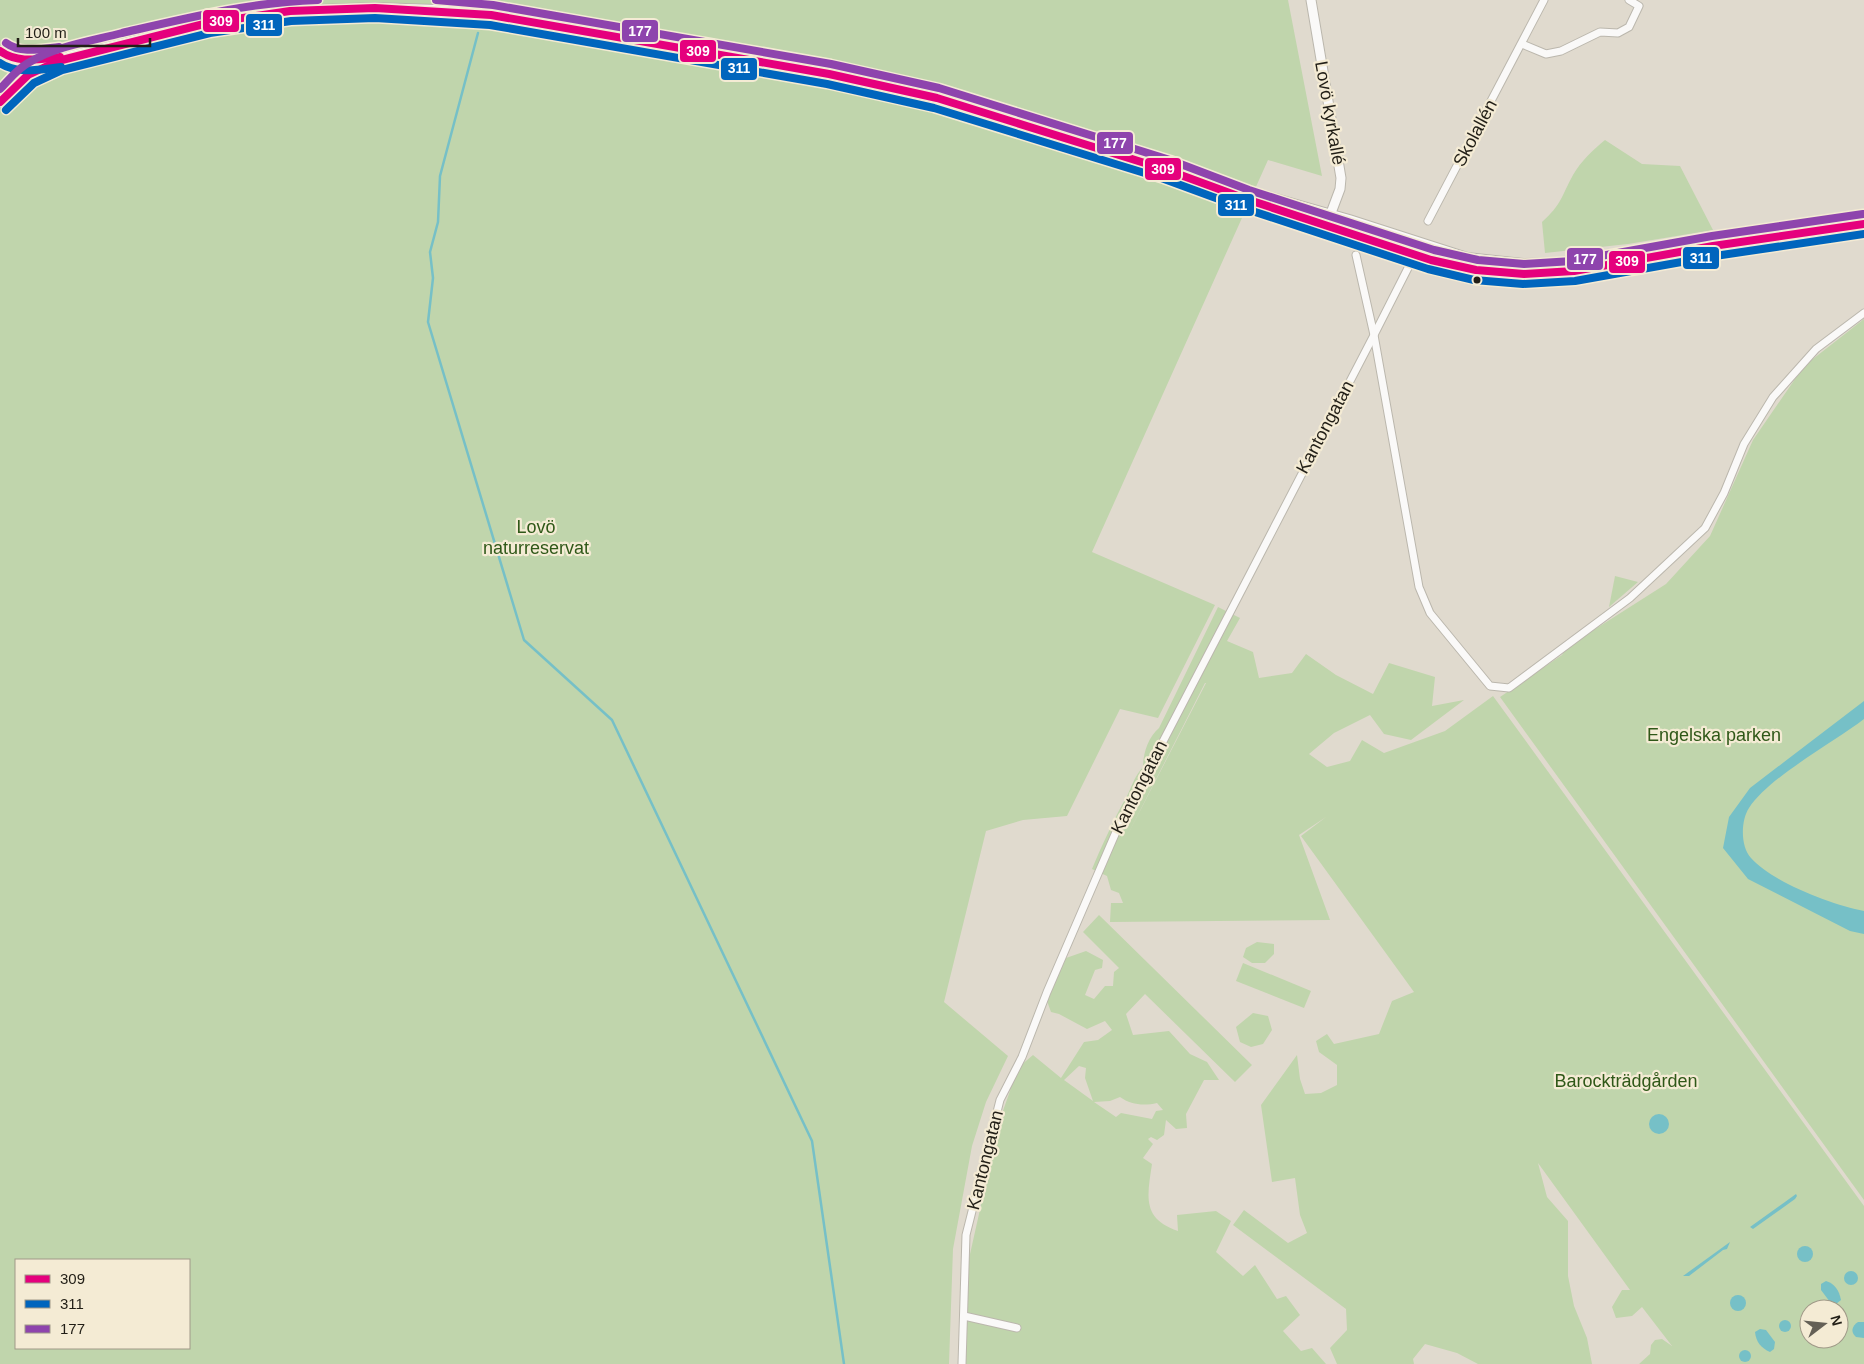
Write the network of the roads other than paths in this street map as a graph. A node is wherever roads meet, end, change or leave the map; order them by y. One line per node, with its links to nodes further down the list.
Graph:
1 (1311, 0): 10 (street, Lovö kyrkallé)
2 (1544, 0): 4 (street, Skolallén)
3 (1628, 0): 4 (street)
4 (1522, 44): 11 (street, Skolallén)
5 (0, 51): 7 (main road)
6 (70, 56): 7 (main road); 8 (main road); 10 (main road)
7 (10, 58): 8 (main road)
8 (14, 88): 9 (main road)
9 (0, 102)
10 (1328, 219): 13 (main road); 14 (main road)
11 (1428, 221)
12 (1864, 224): 16 (main road)
13 (1418, 243): 14 (street, Kantongatan); 16 (main road)
14 (1413, 253): 16 (main road); 18 (street, Kantongatan)
15 (1356, 255): 18 (street)
16 (1612, 263)
17 (1864, 313): 18 (street)
18 (1374, 335): 19 (street, Kantongatan)
19 (964, 1316): 20 (street); 21 (street, Kantongatan)
20 (1017, 1328)
21 (962, 1364)

